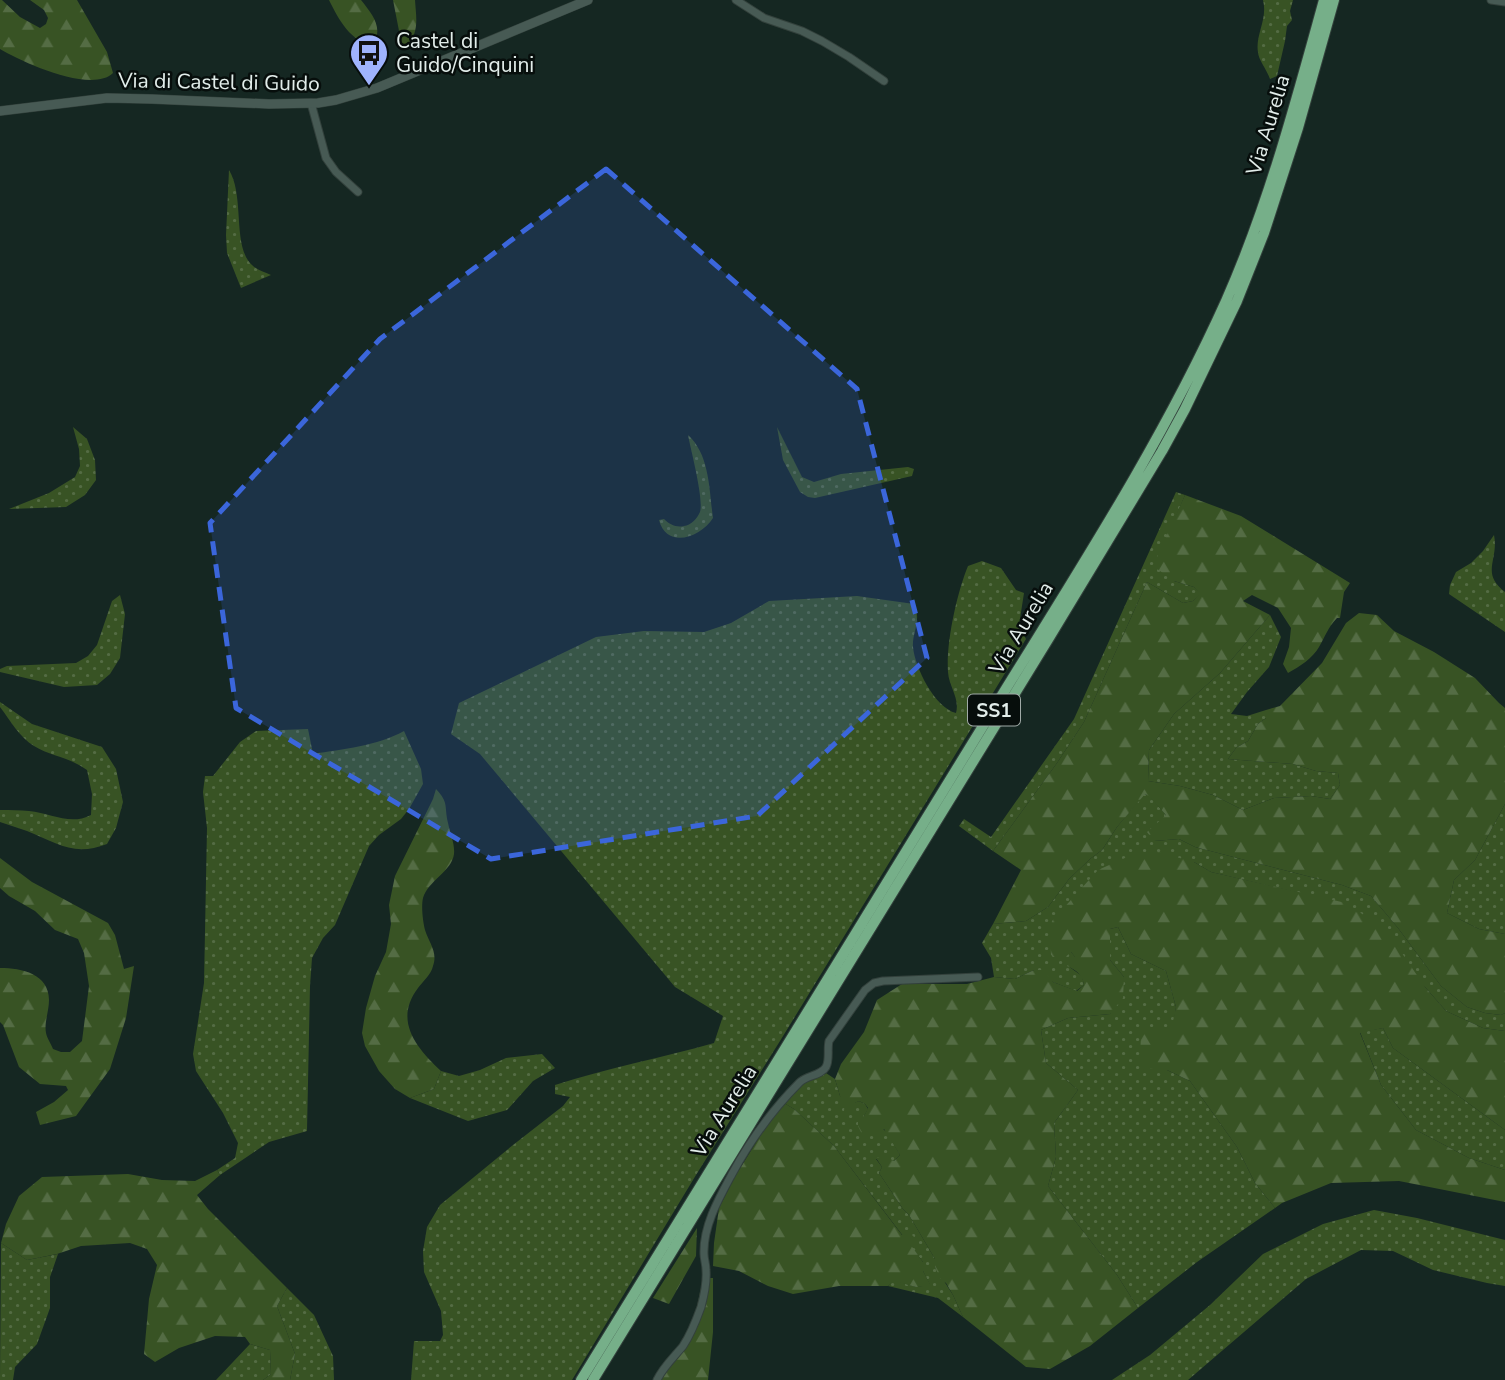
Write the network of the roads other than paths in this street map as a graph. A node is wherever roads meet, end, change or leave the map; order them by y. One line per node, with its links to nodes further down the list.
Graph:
1 (588, 0): 12 (street, Via di Castel di Guido)
2 (736, 0): 11 (street)
3 (1317, 0): 10 (highway)
4 (1324, 0): 10 (highway, Via Aurelia / SS1)
5 (1334, 0): 9 (highway, Via Aurelia / SS1)
6 (1341, 0): 9 (highway)
7 (1491, 0): 8 (street)
8 (1505, 2)
9 (1323, 39): 17 (highway, Via Aurelia / SS1)
10 (1306, 66): 16 (highway, Via Aurelia / SS1)
11 (884, 80)
12 (311, 103): 13 (street, Via di Castel di Guido); 14 (street)
13 (0, 111)
14 (358, 192)
15 (978, 977): 18 (street)
16 (581, 1380)
17 (593, 1380)
18 (657, 1380)

